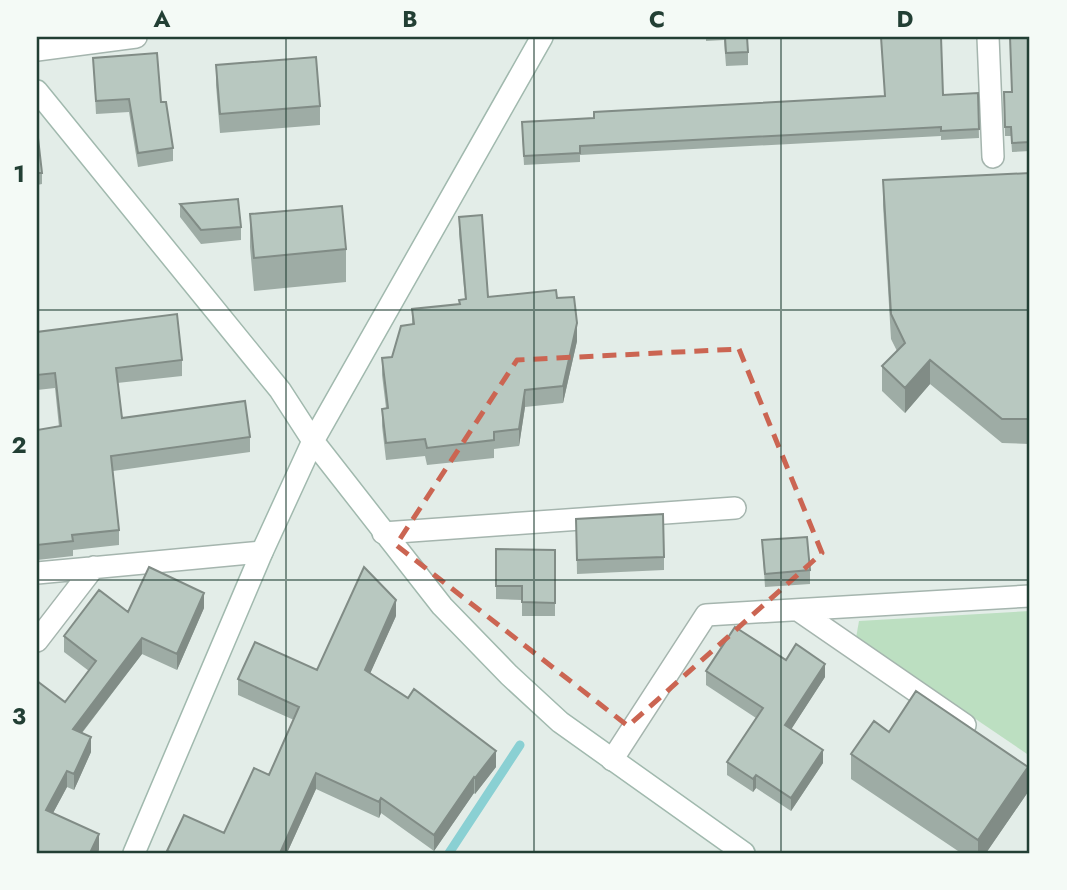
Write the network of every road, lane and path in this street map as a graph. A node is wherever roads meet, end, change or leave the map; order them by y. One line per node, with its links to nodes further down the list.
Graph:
1 (136, 37): 4 (street)
2 (542, 37): 7 (street)
3 (988, 37): 6 (street)
4 (37, 50)
5 (37, 91): 7 (street)
6 (993, 157)
7 (313, 441): 9 (street); 10 (street)
8 (735, 508): 9 (street)
9 (383, 533): 17 (street)
10 (262, 552): 11 (street); 18 (street)
11 (93, 567): 12 (street); 15 (street)
12 (37, 573)
13 (1030, 596): 14 (street)
14 (798, 610): 16 (street); 17 (street)
15 (37, 641)
16 (986, 739)
17 (612, 760): 19 (street)
18 (135, 853)
19 (744, 853)

